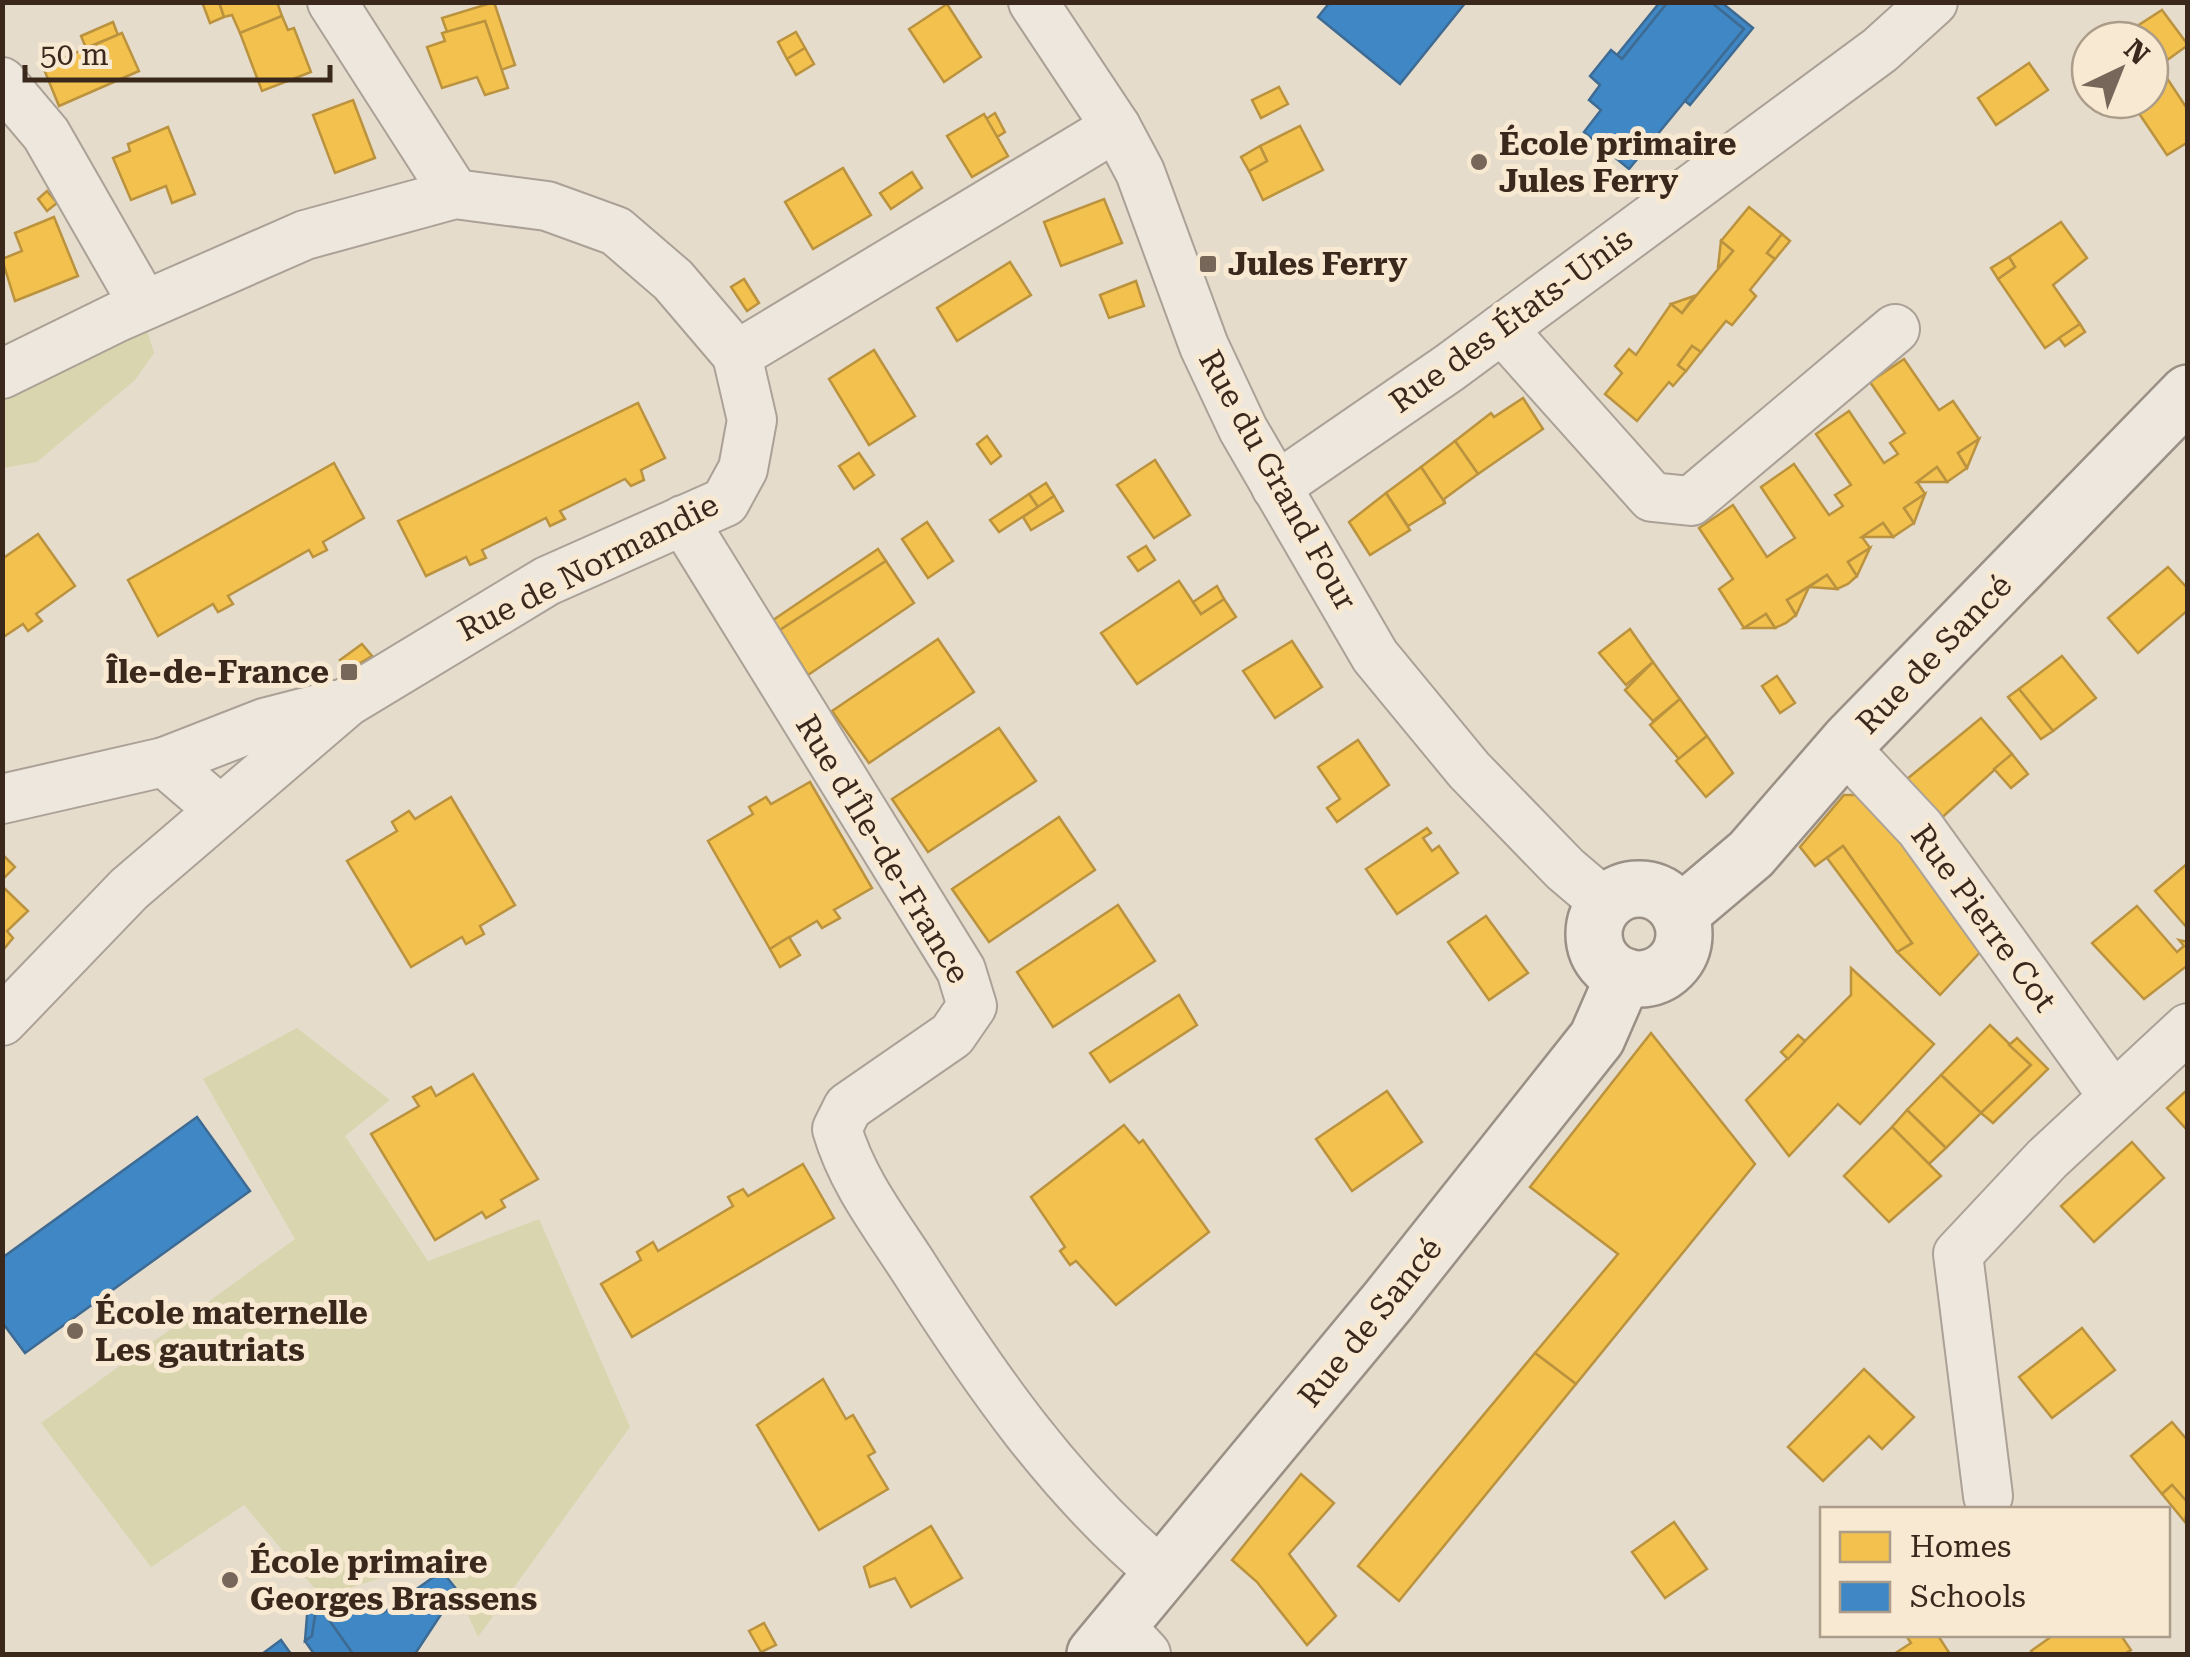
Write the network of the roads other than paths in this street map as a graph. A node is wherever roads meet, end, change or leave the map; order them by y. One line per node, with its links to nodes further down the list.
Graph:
1 (332, 2): 6 (street)
2 (1033, 2): 5 (street, Rue du Grand Four)
3 (1933, 2): 8 (street, Rue des États-Unis)
4 (2, 82): 7 (street)
5 (1116, 127): 10 (street); 13 (street, Rue du Grand Four)
6 (455, 194): 7 (street); 10 (street)
7 (144, 305): 11 (street)
8 (1502, 329): 9 (street); 13 (street, Rue des États-Unis)
9 (1895, 330)
10 (737, 354): 14 (street, Rue de Normandie)
11 (2, 374)
12 (2182, 410): 16 (street, Rue de Sancé)
13 (1276, 487): 20 (street, Rue du Grand Four)
14 (683, 520): 15 (street, Rue de Normandie); 27 (street, Rue d'Île-de-France)
15 (347, 702): 17 (street); 19 (street, Rue de Normandie)
16 (1845, 748): 21 (street, Rue de Sancé); 25 (street, Rue Pierre Cot)
17 (164, 762): 18 (street); 19 (street)
18 (2, 800)
19 (220, 810): 23 (street, Rue de Normandie)
20 (1605, 903): 21 (street); 22 (street)
21 (1680, 914): 22 (street)
22 (1624, 976): 27 (street, Rue de Sancé)
23 (2, 1021)
24 (2188, 1028): 25 (street)
25 (2112, 1096): 26 (street)
26 (1988, 1496)
27 (1163, 1574): 28 (street, Rue de Sancé)
28 (1121, 1646)

